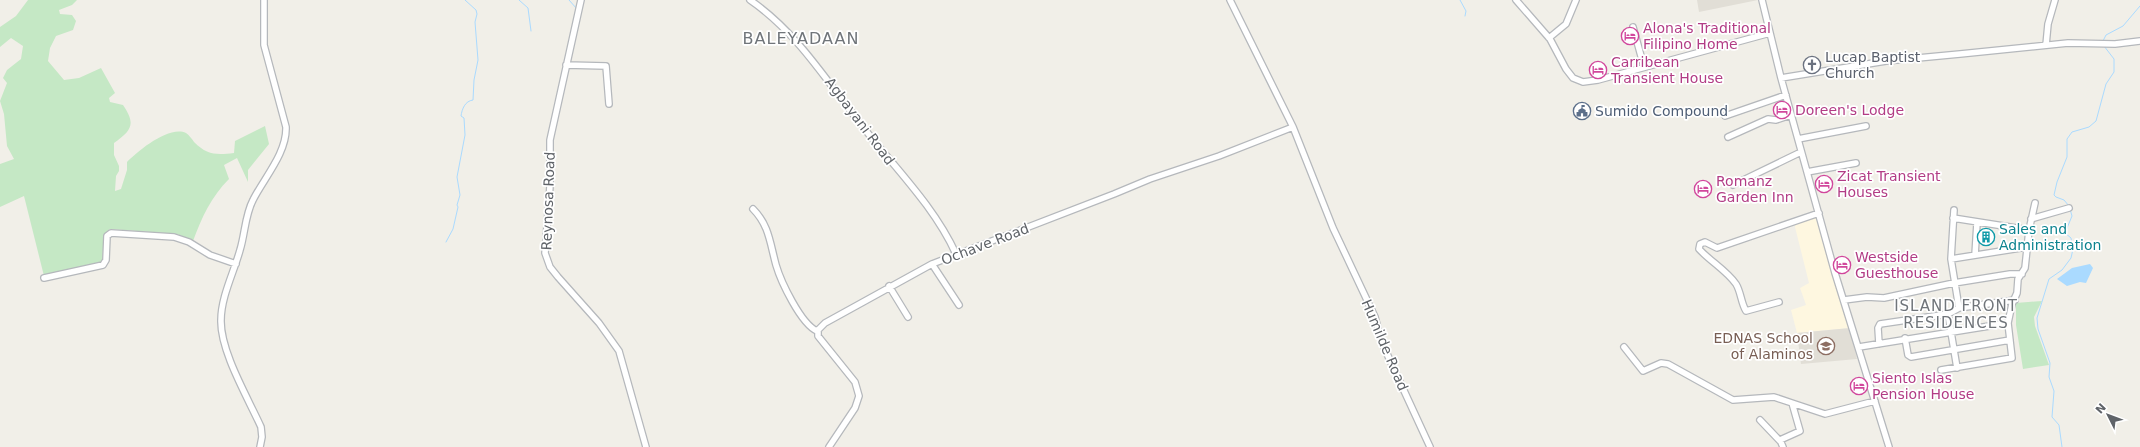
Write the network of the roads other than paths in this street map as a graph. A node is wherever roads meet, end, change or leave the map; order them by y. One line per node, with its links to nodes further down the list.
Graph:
1 (264, 0): 42 (street)
2 (581, 0): 14 (street, Reynosa Road)
3 (750, 0): 39 (street, Agbayani Road)
4 (1230, 0): 22 (street)
5 (1516, 0): 11 (street)
6 (1576, 0): 11 (street)
7 (1762, 0): 10 (street)
8 (2055, 0): 13 (street)
9 (1633, 27): 15 (street)
10 (1770, 33): 15 (street); 16 (street)
11 (1549, 38): 15 (street)
12 (2140, 42): 13 (street)
13 (2046, 45): 16 (street)
14 (566, 65): 18 (street); 71 (street, Reynosa Road)
15 (1644, 67)
16 (1781, 78): 17 (street)
17 (1786, 95): 19 (street); 20 (street)
18 (609, 104)
19 (1791, 115): 23 (street); 24 (street)
20 (1725, 116)
21 (1866, 126): 24 (street)
22 (1293, 127): 39 (street, Ochave Road); 73 (street, Humilde Road)
23 (1728, 137)
24 (1798, 139): 25 (street)
25 (1801, 152): 27 (street); 28 (street)
26 (1856, 163): 27 (street)
27 (1807, 172): 33 (street)
28 (1733, 185)
29 (2035, 203): 35 (street)
30 (2069, 208): 35 (street)
31 (754, 209): 56 (street)
32 (1954, 210): 34 (street)
33 (1819, 213): 48 (street); 50 (street)
34 (1953, 218): 36 (street); 41 (street)
35 (2031, 219): 37 (street)
36 (1977, 223): 37 (street); 40 (street)
37 (2029, 230): 38 (street)
38 (2027, 247): 40 (street); 44 (street)
39 (956, 254): 43 (street, Ochave Road)
40 (1975, 255): 41 (street)
41 (1950, 259): 46 (street)
42 (236, 264): 45 (street); 70 (street)
43 (932, 264): 47 (street, Ochave Road); 51 (street)
44 (2022, 274): 46 (street); 49 (street)
45 (44, 278)
46 (1954, 283): 48 (street); 52 (street)
47 (889, 286): 54 (street); 56 (street, Ochave Road)
48 (1844, 300): 62 (street)
49 (2015, 300): 52 (street); 55 (street)
50 (1779, 302)
51 (959, 305)
52 (1959, 308): 53 (street)
53 (1948, 314): 57 (street); 60 (street)
54 (908, 317)
55 (2008, 323): 57 (street); 59 (street)
56 (817, 331): 72 (street)
57 (1951, 331): 58 (street); 63 (street)
58 (1904, 338): 60 (street); 63 (street)
59 (2010, 340): 63 (street); 64 (street)
60 (1879, 344): 62 (street)
61 (1624, 347): 67 (street)
62 (1859, 347): 66 (street)
63 (1954, 350): 64 (street)
64 (1957, 368): 65 (street)
65 (1941, 370)
66 (1875, 402): 67 (street); 75 (street)
67 (1792, 403): 69 (street)
68 (1760, 420): 69 (street)
69 (1780, 441): 74 (street)
70 (260, 447)
71 (646, 447)
72 (829, 447)
73 (1430, 447)
74 (1783, 447)
75 (1889, 447)

